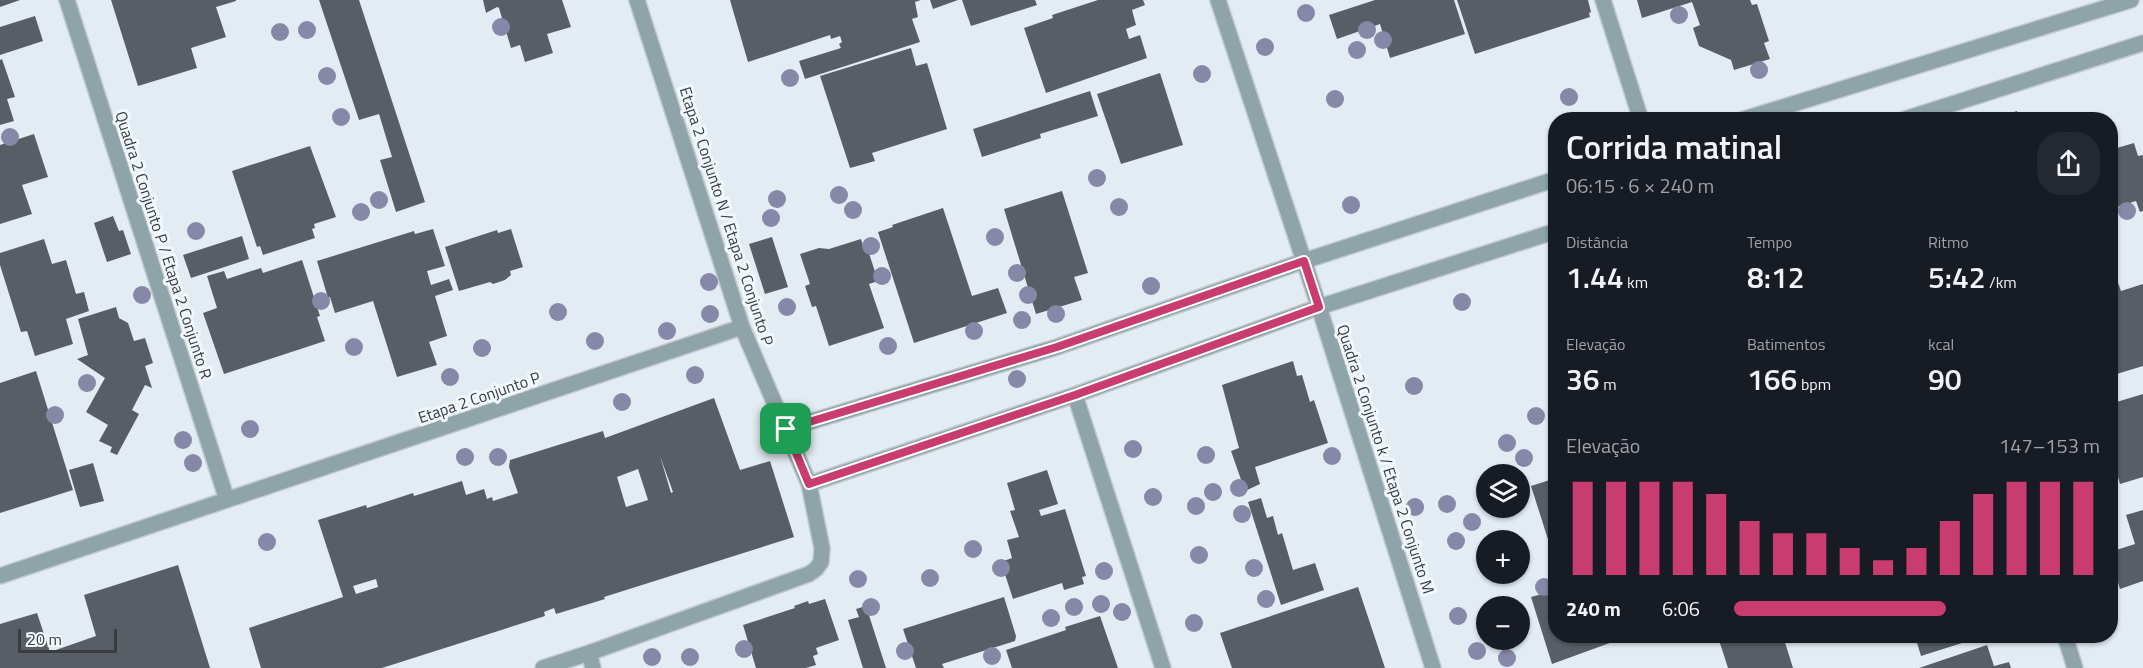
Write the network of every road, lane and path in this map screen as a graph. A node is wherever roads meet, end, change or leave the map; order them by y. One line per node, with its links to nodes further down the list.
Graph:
1 (67, 0): 18 (street, Quadra 2 Conjunto P / Etapa 2 Conjunto R)
2 (637, 0): 14 (street, Etapa 2 Conjunto N / Etapa 2 Conjunto P)
3 (1218, 0): 12 (street, Quadra 2 Conjunto k / Etapa 2 Conjunto M)
4 (1603, 0): 7 (street)
5 (2131, 0): 8 (street)
6 (2143, 43): 9 (street)
7 (1638, 112)
8 (1767, 112)
9 (1927, 112)
10 (1548, 182): 12 (street)
11 (1548, 234): 13 (street)
12 (1304, 261): 13 (street, Quadra 2 Conjunto k / Etapa 2 Conjunto M); 16 (street)
13 (1319, 307): 15 (street); 24 (street, Quadra 2 Conjunto k / Etapa 2 Conjunto M)
14 (741, 327): 16 (street, Etapa 2 Conjunto N / Etapa 2 Conjunto P); 18 (street, Etapa 2 Conjunto P)
15 (1075, 395): 17 (street); 23 (street)
16 (786, 429): 17 (street, Etapa 2 Conjunto N / Etapa 2 Conjunto P)
17 (809, 484): 21 (street, Etapa 2 Conjunto N / Etapa 2 Conjunto P)
18 (227, 500): 19 (street, Etapa 2 Conjunto P)
19 (0, 576)
20 (2067, 643): 25 (street)
21 (591, 661): 22 (street)
22 (543, 668)
23 (1163, 668)
24 (1433, 668)
25 (2075, 668)

